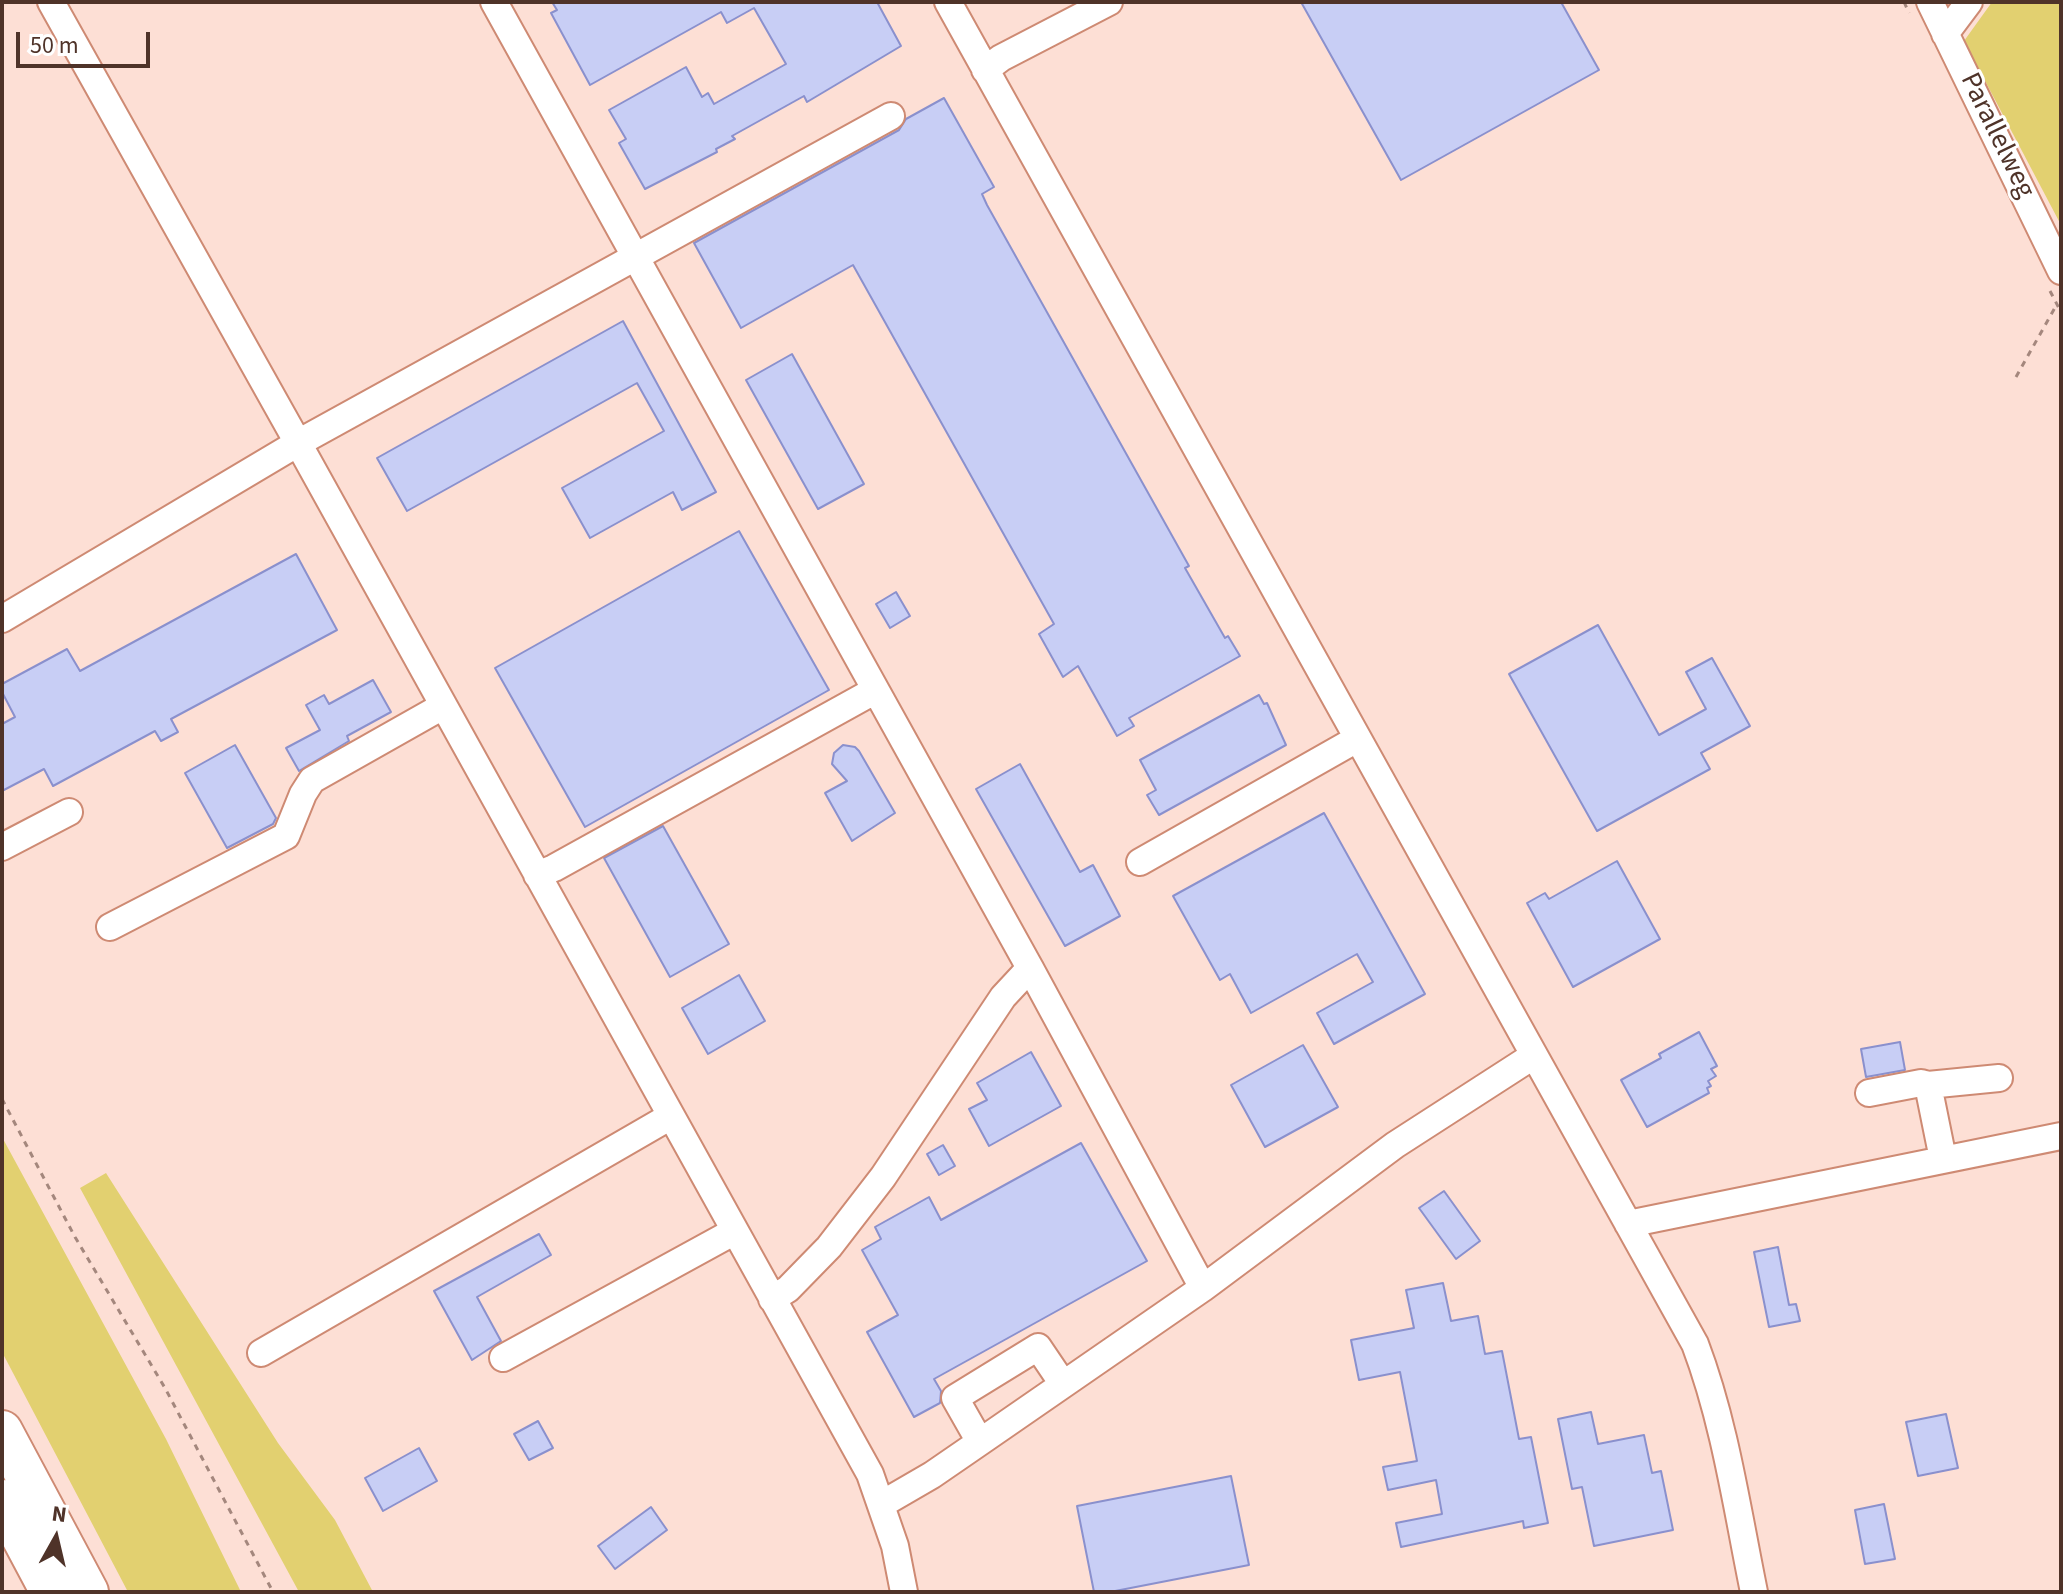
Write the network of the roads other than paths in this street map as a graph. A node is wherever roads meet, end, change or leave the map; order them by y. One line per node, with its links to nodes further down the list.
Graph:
1 (51, 2): 12 (street)
2 (494, 2): 10 (street)
3 (948, 2): 8 (street)
4 (1930, 2): 7 (street, Parallelweg)
5 (1969, 2): 7 (street)
6 (1098, 5): 8 (street)
7 (1945, 34): 11 (street, Parallelweg)
8 (985, 70): 16 (street)
9 (891, 116): 10 (street)
10 (636, 257): 12 (street); 14 (street)
11 (2061, 271)
12 (298, 443): 13 (street); 15 (street)
13 (2, 619)
14 (874, 691): 20 (street); 22 (street)
15 (443, 706): 20 (street); 21 (street)
16 (1357, 739): 19 (street); 23 (street)
17 (69, 812): 18 (street)
18 (2, 847)
19 (1140, 862)
20 (537, 875): 27 (street)
21 (110, 927)
22 (1030, 968): 32 (street); 33 (street)
23 (1533, 1056): 30 (street); 32 (street)
24 (1999, 1078): 25 (street)
25 (1928, 1085): 26 (street); 29 (street)
26 (1869, 1093)
27 (671, 1116): 31 (street); 34 (street)
28 (2061, 1136): 29 (street)
29 (1943, 1159): 30 (street)
30 (1628, 1224): 44 (street)
31 (735, 1231): 33 (street); 35 (street)
32 (1203, 1288): 36 (street)
33 (772, 1299): 40 (street)
34 (261, 1353)
35 (503, 1358)
36 (1063, 1384): 38 (street); 38 (street)
37 (2, 1431): 42 (highway)
38 (980, 1442): 40 (street)
39 (2, 1500): 41 (highway)
40 (882, 1504): 43 (street)
41 (51, 1592)
42 (88, 1592)
43 (904, 1592)
44 (1754, 1592)

